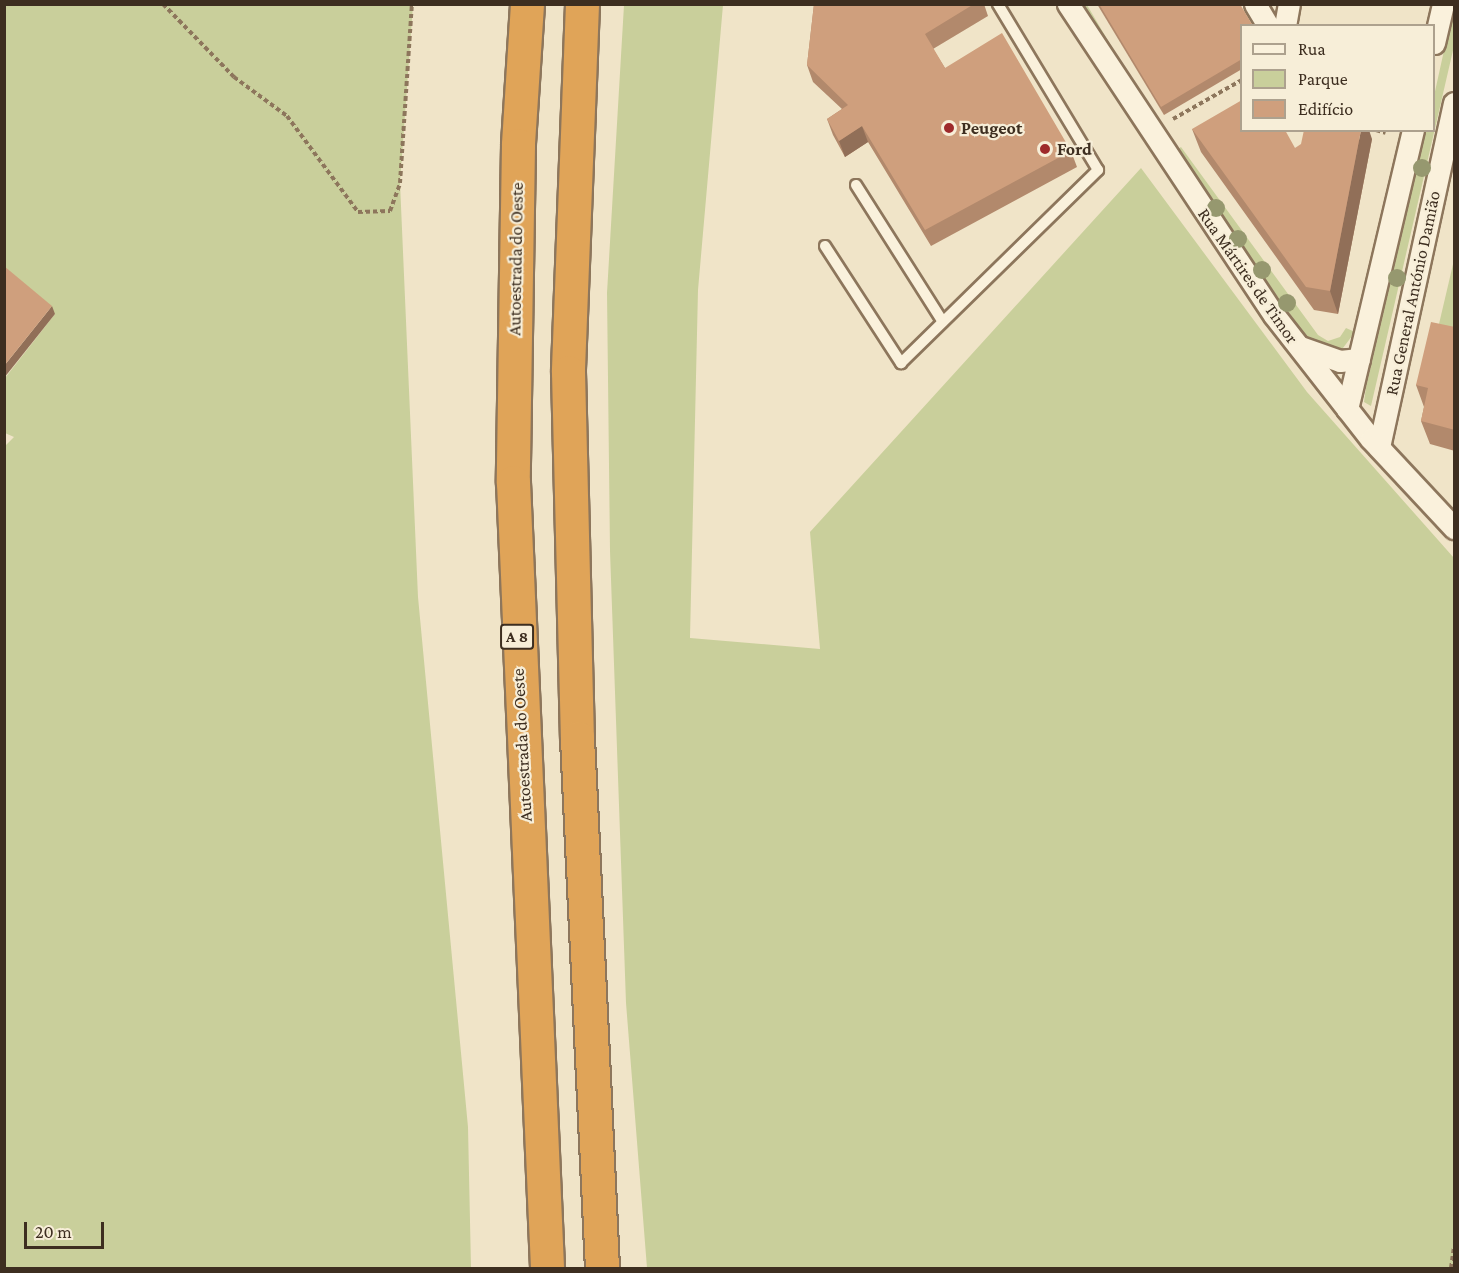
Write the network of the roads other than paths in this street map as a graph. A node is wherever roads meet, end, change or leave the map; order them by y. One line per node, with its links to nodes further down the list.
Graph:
1 (527, 4): 22 (highway, Autoestrada do Oeste / A 8)
2 (582, 4): 23 (highway)
3 (998, 4): 16 (lane)
4 (1068, 4): 17 (street, Rua Mártires de Timor)
5 (1255, 4): 8 (street)
6 (1289, 4): 9 (street)
7 (1443, 4): 10 (street)
8 (1267, 24)
9 (1285, 24)
10 (1435, 39)
11 (1455, 103): 13 (street, Rua General António Damião)
12 (1413, 132): 18 (street, Rua General António Damião)
13 (1447, 173): 20 (street, Rua General António Damião)
14 (856, 185): 16 (lane)
15 (825, 246): 16 (lane)
16 (943, 322)
17 (1297, 345): 18 (street); 19 (street, Rua Mártires de Timor)
18 (1359, 359): 19 (street, Rua General António Damião)
19 (1347, 409): 20 (street, Rua Mártires de Timor)
20 (1379, 447): 21 (street, Rua Mártires de Timor)
21 (1455, 528)
22 (547, 1269)
23 (602, 1269)

